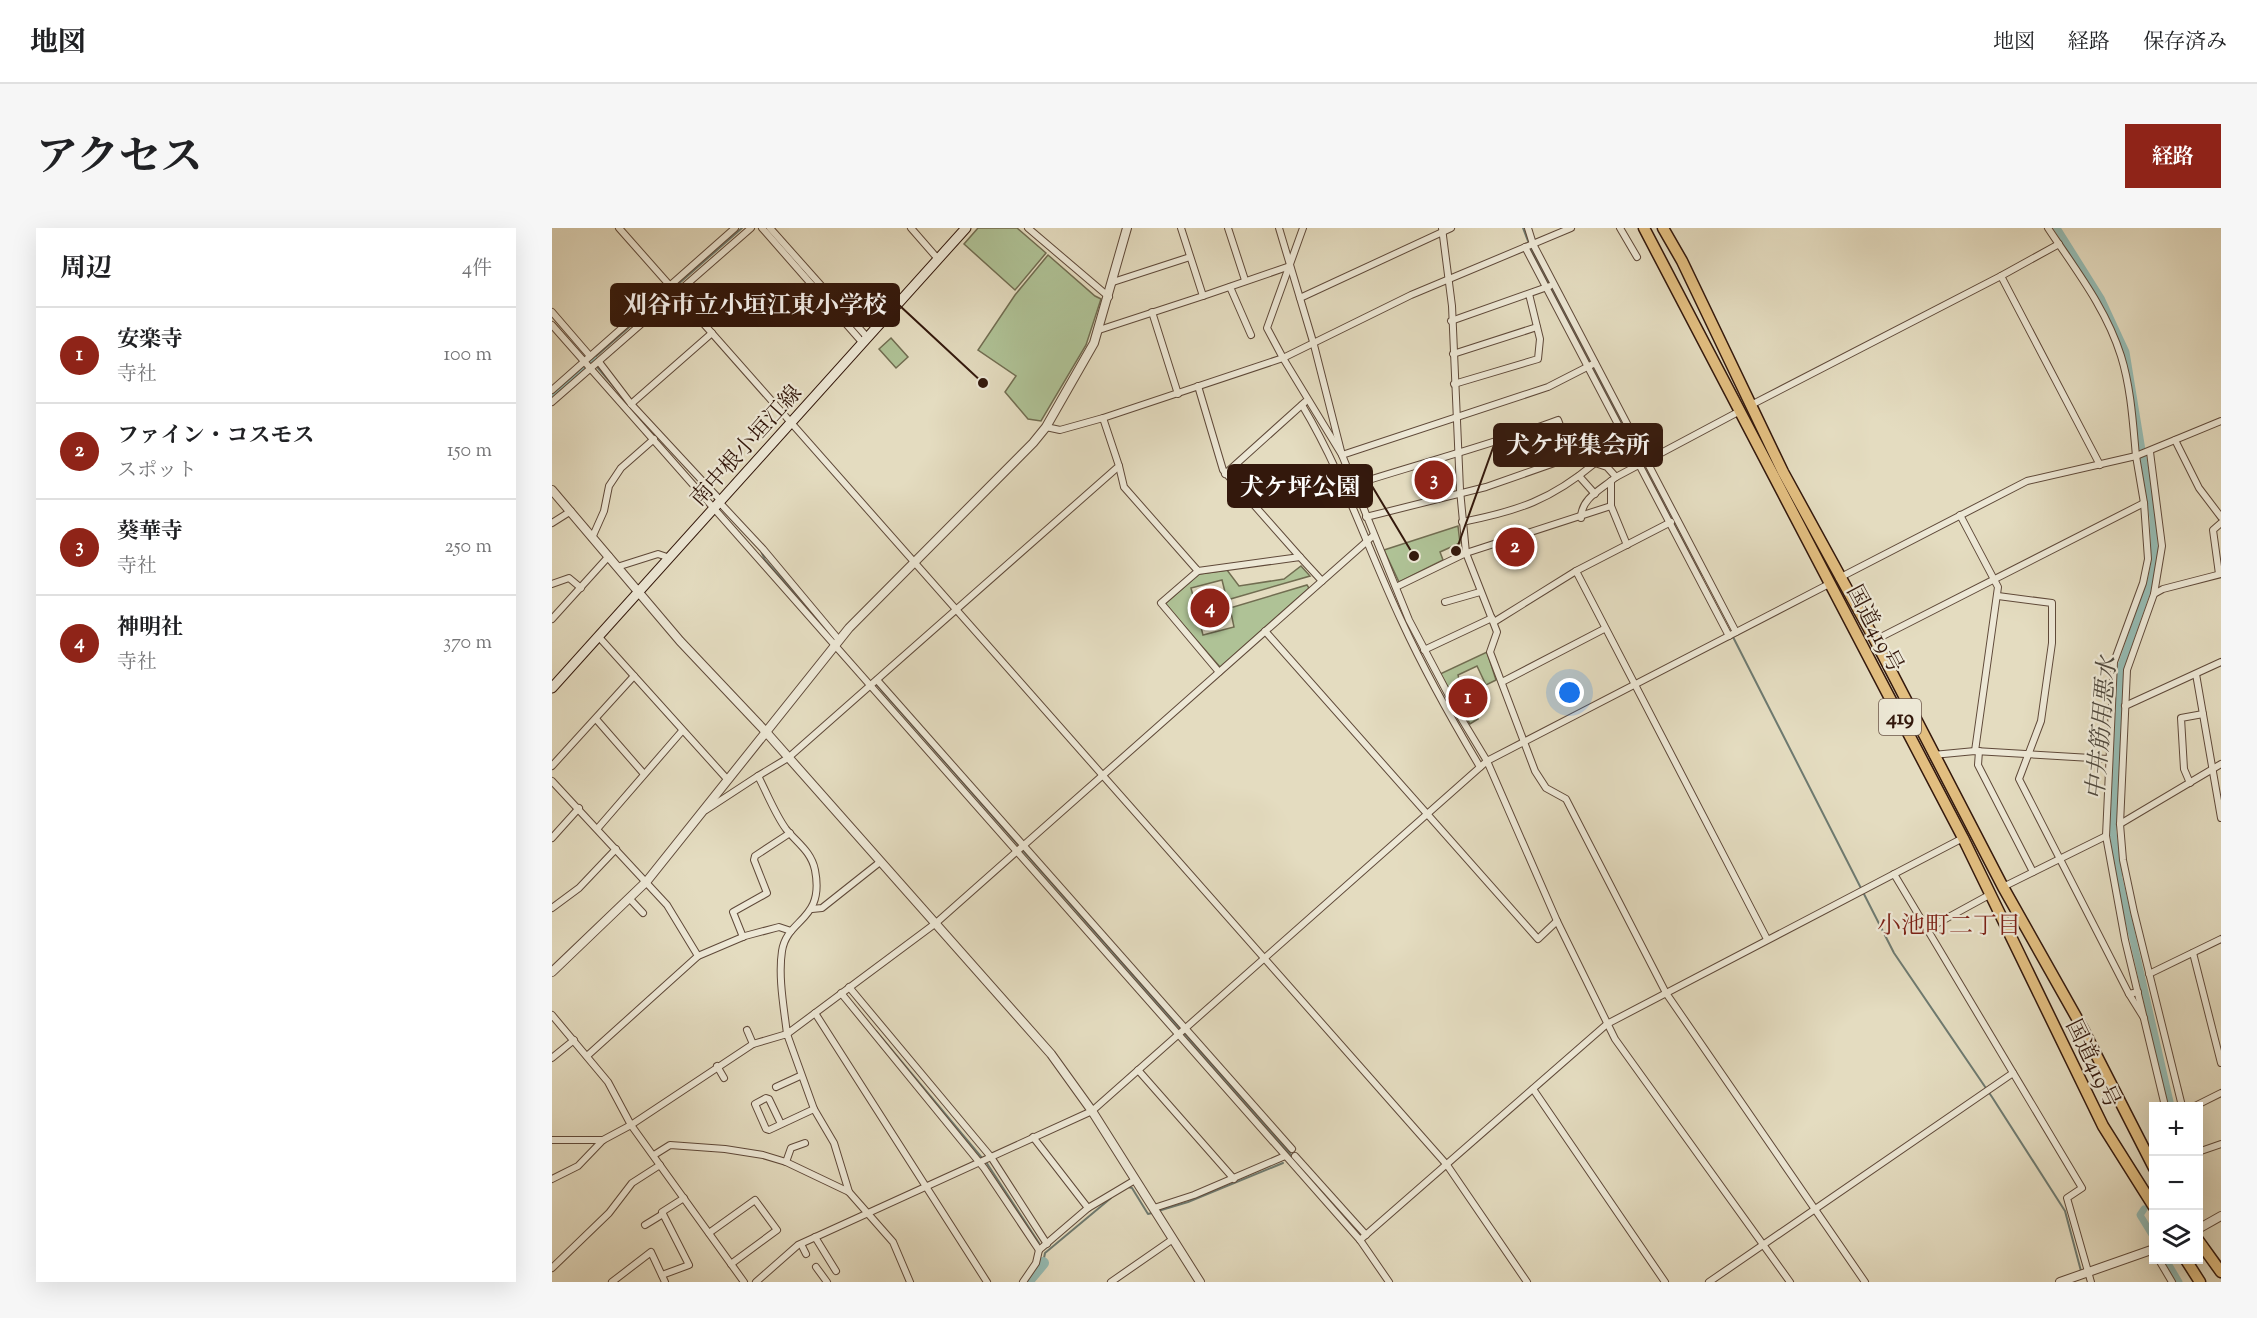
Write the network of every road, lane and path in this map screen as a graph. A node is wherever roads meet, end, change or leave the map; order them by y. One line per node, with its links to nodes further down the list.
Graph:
1 (619, 228): 33 (street)
2 (735, 228): 33 (street)
3 (751, 228): 36 (street)
4 (762, 228): 49 (street)
5 (770, 228): 49 (street)
6 (911, 228): 27 (street)
7 (966, 228): 27 (main road, 南中根小垣江線)
8 (1028, 228): 39 (street)
9 (1181, 228): 25 (street)
10 (1228, 228): 31 (street)
11 (1279, 228): 28 (street)
12 (1303, 228): 28 (street)
13 (1451, 228): 21 (street)
14 (1528, 228): 22 (street)
15 (1571, 228): 22 (street)
16 (1620, 228): 26 (street)
17 (1644, 228): 65 (highway, 国道419号 / 419)
18 (1663, 228): 64 (highway, 国道419号 / 419)
19 (2048, 228): 23 (street)
20 (1125, 229): 32 (street)
21 (1442, 230): 30 (street); 40 (street)
22 (1533, 244): 24 (street); 34 (street)
23 (2059, 244): 29 (street); 77 (street)
24 (1525, 247): 30 (street); 34 (street)
25 (1191, 257): 32 (street); 38 (street)
26 (1637, 257)
27 (938, 259): 49 (main road, 南中根小垣江線)
28 (1290, 266): 31 (street); 40 (street); 52 (street)
29 (2001, 276): 64 (street); 80 (street)
30 (1449, 279): 43 (street); 50 (street)
31 (1245, 280): 35 (street)
32 (1113, 282): 39 (street)
33 (670, 285): 36 (street); 53 (street)
34 (1550, 285): 37 (street); 55 (street)
35 (1230, 287): 38 (street); 48 (street)
36 (676, 293): 47 (street); 54 (street)
37 (1529, 294): 43 (street); 45 (street)
38 (1203, 296): 42 (street)
39 (1109, 297): 46 (street)
40 (1300, 298): 50 (street)
41 (552, 312): 53 (street)
42 (1152, 312): 46 (street); 60 (street)
43 (1451, 321): 51 (street)
44 (552, 325): 53 (street)
45 (1537, 327): 51 (street); 57 (street)
46 (1099, 330): 70 (street)
47 (712, 333): 63 (street); 69 (street)
48 (1251, 335)
49 (865, 339): 69 (main road, 南中根小垣江線)
50 (1314, 345): 52 (street); 76 (street)
51 (1453, 354): 57 (street)
52 (1282, 358): 58 (street); 62 (street)
53 (586, 360): 56 (street); 59 (street)
54 (598, 362): 56 (street); 63 (street)
55 (1591, 365): 66 (street); 78 (street)
56 (591, 368): 61 (street); 71 (street)
57 (1454, 384): 66 (street)
58 (1198, 386): 60 (street); 82 (street)
59 (552, 390)
60 (1178, 394): 67 (street)
61 (552, 402)
62 (1305, 402): 76 (street); 82 (street); 103 (street)
63 (631, 404): 90 (street)
64 (1752, 405): 115 (highway, 国道419号 / 419)
65 (1741, 411): 78 (street); 115 (highway, 国道419号 / 419)
66 (1457, 416): 73 (street); 76 (street)
67 (1103, 418): 70 (street); 81 (street)
68 (2221, 421): 72 (street)
69 (790, 423): 90 (main road, 南中根小垣江線); 109 (street)
70 (1046, 427): 109 (street)
71 (654, 440): 90 (street); 102 (street)
72 (2175, 440): 74 (street); 95 (street)
73 (1458, 451): 75 (street); 85 (street); 87 (street)
74 (2150, 452): 77 (street); 122 (street)
75 (1583, 453): 79 (street); 87 (street)
76 (1342, 455): 85 (street)
77 (2136, 456): 80 (street); 89 (street)
78 (1642, 462): 84 (street); 97 (street)
79 (1595, 463): 83 (street); 84 (street)
80 (2100, 465): 93 (street)
81 (1119, 466): 111 (street); 125 (street)
82 (1226, 474): 107 (street)
83 (1579, 476): 88 (street); 98 (street)
84 (1613, 479): 88 (street); 91 (street)
85 (1353, 485): 94 (street)
86 (552, 490): 92 (street)
87 (1460, 493): 94 (street); 98 (street)
88 (1595, 494): 96 (street)
89 (2144, 503): 114 (street); 126 (street)
90 (719, 504): 108 (main road, 南中根小垣江線); 135 (street)
91 (1611, 507): 96 (street); 104 (street)
92 (571, 511): 99 (street); 102 (street)
93 (1960, 515): 114 (street); 115 (street)
94 (1366, 517): 101 (street)
95 (2221, 517)
96 (1581, 518): 105 (street)
97 (1673, 521): 104 (street); 132 (street)
98 (1462, 522): 105 (street)
99 (552, 523)
100 (2221, 523): 113 (street)
101 (1374, 535): 103 (street); 118 (street)
102 (592, 538): 106 (street)
103 (1367, 542): 116 (street); 160 (street)
104 (1627, 545): 112 (street)
105 (1466, 553): 118 (street); 121 (street)
106 (609, 556): 110 (street); 119 (street)
107 (1300, 557): 111 (street); 116 (street)
108 (670, 558): 110 (street); 120 (main road, 南中根小垣江線)
109 (914, 562): 125 (street); 135 (street)
110 (617, 567): 120 (street)
111 (1198, 571): 138 (street)
112 (1576, 571): 129 (street); 130 (street)
113 (2220, 574): 122 (street)
114 (1993, 578): 123 (street); 134 (street)
115 (1835, 580): 132 (street); 134 (highway, 国道419号 / 419); 177 (highway, 国道419号 / 419)
116 (1322, 581): 131 (street)
117 (552, 584): 119 (street)
118 (1396, 586): 136 (street)
119 (581, 588): 128 (street)
120 (639, 592): 133 (main road, 南中根小垣江線); 150 (street)
121 (1480, 592): 124 (street); 129 (street)
122 (2154, 594): 127 (street)
123 (1998, 596): 152 (street); 153 (street)
124 (1445, 602)
125 (956, 610): 141 (street); 163 (street)
126 (2133, 610): 127 (street); 156 (street)
127 (2146, 615): 146 (street)
128 (552, 619)
129 (1493, 620): 136 (street); 142 (street)
130 (1604, 629): 142 (street); 144 (street)
131 (1265, 631): 138 (street); 170 (street)
132 (1732, 634): 144 (street)
133 (598, 636): 140 (street); 145 (main road, 南中根小垣江線)
134 (1875, 640): 154 (highway, 国道419号 / 419)
135 (837, 642): 143 (street); 150 (street)
136 (1424, 650): 157 (street)
137 (2221, 662): 139 (street)
138 (1219, 672): 163 (street)
139 (2196, 674): 146 (street); 147 (street)
140 (634, 676): 148 (street); 149 (street)
141 (877, 680): 143 (street); 178 (street)
142 (1502, 682): 151 (street)
143 (871, 685): 155 (street); 178 (street)
144 (1634, 685): 151 (street); 196 (street)
145 (552, 688)
146 (2125, 706): 172 (street)
147 (2203, 714): 161 (street); 167 (street)
148 (596, 719): 159 (street); 162 (street)
149 (682, 731): 162 (street); 165 (street)
150 (766, 732): 155 (street); 165 (street)
151 (1524, 742): 157 (street); 206 (street)
152 (1977, 751): 153 (street); 154 (street); 182 (street)
153 (2028, 754): 156 (street); 180 (street)
154 (1933, 755): 185 (highway, 国道419号 / 419)
155 (788, 758): 164 (street); 181 (street)
156 (2108, 759): 175 (street)
157 (1487, 761): 160 (street); 191 (street)
158 (2221, 764): 161 (street)
159 (552, 766)
160 (1480, 767): 170 (street)
161 (2212, 770): 167 (street); 171 (street)
162 (644, 774): 173 (street)
163 (1103, 775): 178 (street); 200 (street)
164 (758, 776): 169 (street); 174 (street)
165 (727, 779): 169 (street)
166 (552, 781): 168 (street)
167 (2190, 783): 172 (street)
168 (579, 808): 173 (street); 176 (street)
169 (701, 813): 184 (street)
170 (1427, 814): 191 (street); 200 (street)
171 (2221, 818)
172 (2120, 824): 202 (street)
173 (598, 828): 179 (street)
174 (790, 833): 189 (street); 195 (street)
175 (2106, 836): 180 (street); 204 (street)
176 (552, 838)
177 (1963, 838): 183 (street); 186 (highway, 国道419号 / 419)
178 (1020, 848): 192 (street); 213 (street)
179 (616, 849): 184 (street); 188 (street)
180 (2061, 858): 182 (street); 207 (street)
181 (880, 862): 189 (street); 192 (street)
182 (2033, 872): 185 (street)
183 (1894, 874): 193 (street); 196 (street)
184 (647, 881): 187 (street); 199 (street)
185 (2003, 887): 245 (highway, 国道419号 / 419)
186 (1991, 894): 193 (street); 256 (highway, 国道419号 / 419)
187 (629, 898): 190 (street); 201 (street)
188 (552, 908)
189 (812, 909): 194 (street)
190 (643, 913)
191 (1557, 921): 211 (street)
192 (936, 923): 203 (street); 232 (street)
193 (1927, 929): 222 (street)
194 (791, 931): 195 (street); 214 (street)
195 (743, 937): 199 (street)
196 (1767, 939): 206 (street)
197 (2221, 939): 198 (street)
198 (2193, 953): 202 (street); 219 (street)
199 (698, 956): 217 (street)
200 (1264, 958): 213 (street); 249 (street)
201 (552, 972)
202 (2149, 974): 229 (street)
203 (849, 987): 205 (street); 244 (street)
204 (2138, 992): 207 (street); 210 (street)
205 (841, 993): 208 (street); 247 (street)
206 (1666, 993): 211 (street); 258 (street)
207 (2129, 993): 210 (street)
208 (815, 1013): 214 (street); 253 (street)
209 (552, 1015): 215 (street)
210 (2145, 1018): 228 (street)
211 (1607, 1024): 226 (street); 271 (street)
212 (747, 1030): 216 (street)
213 (1181, 1031): 221 (street); 240 (street); 243 (street)
214 (787, 1034): 216 (street); 223 (street)
215 (574, 1040): 217 (street); 218 (street)
216 (753, 1044): 220 (street)
217 (587, 1056): 234 (street)
218 (552, 1058)
219 (2221, 1064)
220 (717, 1066): 224 (street); 234 (street)
221 (1138, 1070): 232 (street); 251 (street)
222 (2013, 1073): 258 (street); 283 (street)
223 (800, 1076): 225 (street); 231 (street)
224 (724, 1078)
225 (776, 1087)
226 (1533, 1089): 249 (street); 296 (street)
227 (2221, 1093): 230 (street)
228 (2164, 1102)
229 (2181, 1102)
230 (2203, 1103)
231 (814, 1109): 233 (street); 254 (street)
232 (1092, 1111): 235 (street); 252 (street)
233 (781, 1124): 233 (street)
234 (631, 1125): 237 (street); 242 (street)
235 (1033, 1137): 244 (street); 257 (street)
236 (552, 1140): 237 (street)
237 (603, 1140): 250 (street)
238 (805, 1143): 246 (street)
239 (2221, 1144): 241 (street)
240 (1293, 1151): 243 (street); 267 (street)
241 (2203, 1151)
242 (654, 1155): 246 (street); 248 (street)
243 (1285, 1155): 251 (street); 267 (street)
244 (990, 1158): 247 (street); 270 (street)
245 (2149, 1158)
246 (786, 1162): 254 (street)
247 (979, 1162): 253 (street); 273 (street)
248 (660, 1164): 255 (street); 280 (street)
249 (1447, 1165): 267 (street); 295 (street)
250 (552, 1179)
251 (1234, 1179): 259 (street)
252 (1136, 1180): 257 (street); 259 (street)
253 (925, 1186): 260 (street); 290 (street)
254 (849, 1192): 260 (street)
255 (684, 1197): 261 (street); 265 (street)
256 (2149, 1199)
257 (1088, 1208): 270 (street)
258 (1815, 1209): 271 (street); 299 (street)
259 (1155, 1211): 268 (street)
260 (867, 1213): 266 (street); 289 (street)
261 (663, 1214): 263 (street); 284 (street)
262 (2221, 1216): 264 (street)
263 (645, 1225)
264 (2203, 1227)
265 (709, 1233): 276 (street); 276 (street)
266 (815, 1238): 269 (street); 281 (street)
267 (1363, 1238): 294 (street)
268 (1173, 1239): 292 (street); 293 (street)
269 (801, 1244): 275 (street); 287 (street)
270 (1047, 1244): 273 (street)
271 (1762, 1245): 297 (street); 298 (street)
272 (2203, 1246): 282 (highway)
273 (1039, 1250): 291 (street)
274 (2149, 1250): 283 (street)
275 (806, 1254)
276 (731, 1264): 286 (street)
277 (2161, 1264): 302 (street)
278 (2189, 1264): 303 (highway)
279 (816, 1267): 288 (street)
280 (552, 1268)
281 (836, 1271)
282 (2221, 1272)
283 (2083, 1274): 300 (street); 301 (street)
284 (664, 1279): 285 (street)
285 (612, 1282)
286 (744, 1282)
287 (756, 1282)
288 (827, 1282)
289 (910, 1282)
290 (987, 1282)
291 (1023, 1282)
292 (1111, 1282)
293 (1200, 1282)
294 (1389, 1282)
295 (1527, 1282)
296 (1665, 1282)
297 (1709, 1282)
298 (1790, 1282)
299 (1865, 1282)
300 (2060, 1282)
301 (2091, 1282)
302 (2172, 1282)
303 (2200, 1282)

